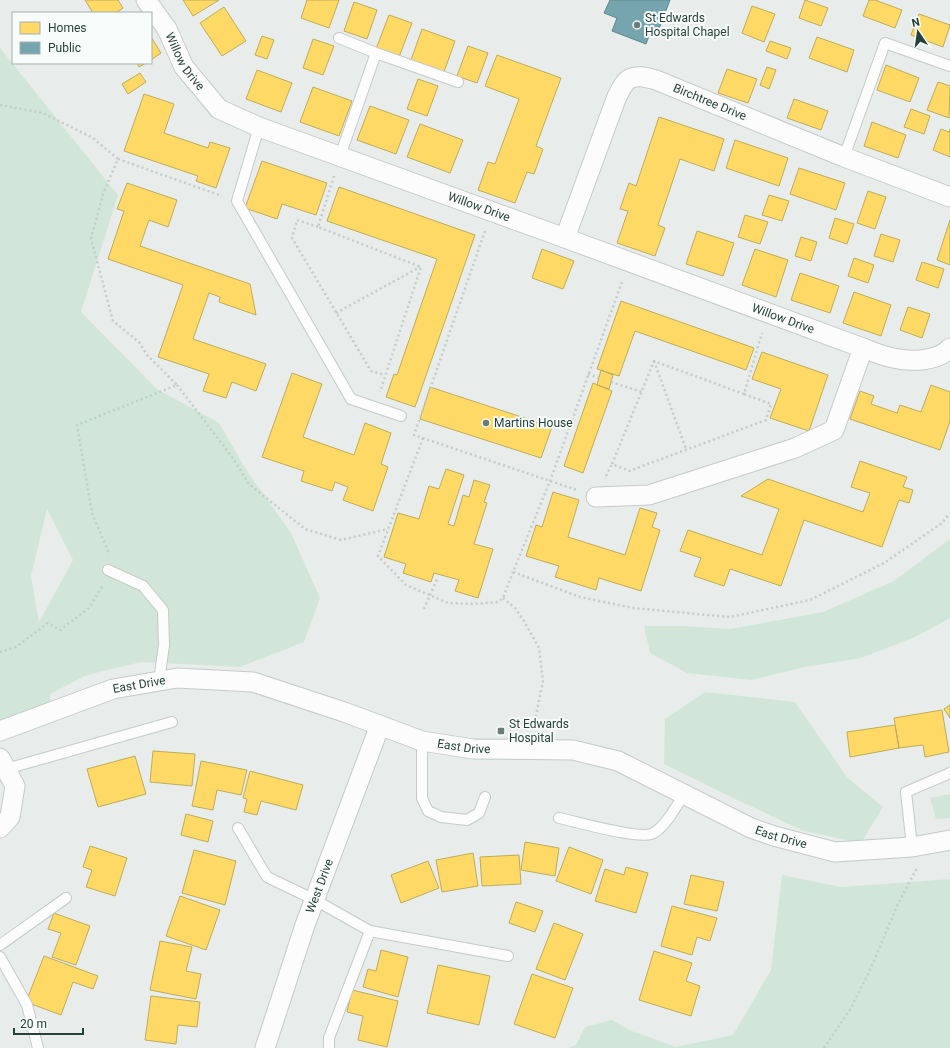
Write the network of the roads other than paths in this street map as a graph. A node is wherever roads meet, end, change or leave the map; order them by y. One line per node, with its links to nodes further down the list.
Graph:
1 (146, 0): 6 (street, Willow Drive)
2 (338, 38): 3 (lane)
3 (376, 53): 5 (lane); 7 (lane)
4 (950, 66): 8 (lane)
5 (458, 82)
6 (259, 127): 7 (street, Willow Drive); 13 (lane)
7 (340, 156): 10 (street, Willow Drive)
8 (844, 157): 9 (street, Birchtree Drive); 10 (street, Birchtree Drive)
9 (950, 197)
10 (565, 238): 11 (street, Willow Drive)
11 (863, 348): 12 (street, Willow Drive); 14 (street)
12 (950, 348)
13 (401, 416)
14 (596, 497)
15 (108, 570): 16 (lane)
16 (159, 681): 18 (street, East Drive); 19 (street, East Drive)
17 (172, 722): 21 (lane)
18 (380, 725): 20 (street, East Drive); 31 (street, West Drive)
19 (0, 731)
20 (422, 740): 23 (street, East Drive); 24 (lane)
21 (3, 763): 26 (street)
22 (950, 773): 29 (lane)
23 (684, 794): 25 (lane); 29 (street, East Drive)
24 (485, 797)
25 (559, 818)
26 (0, 828)
27 (238, 828): 31 (lane)
28 (950, 840): 29 (street, East Drive)
29 (921, 845)
30 (66, 898): 33 (lane)
31 (315, 900): 32 (lane); 37 (street, West Drive)
32 (370, 931): 34 (lane); 38 (lane)
33 (0, 945)
34 (508, 956)
35 (0, 957): 36 (lane)
36 (38, 1048)
37 (265, 1048)
38 (329, 1048)

